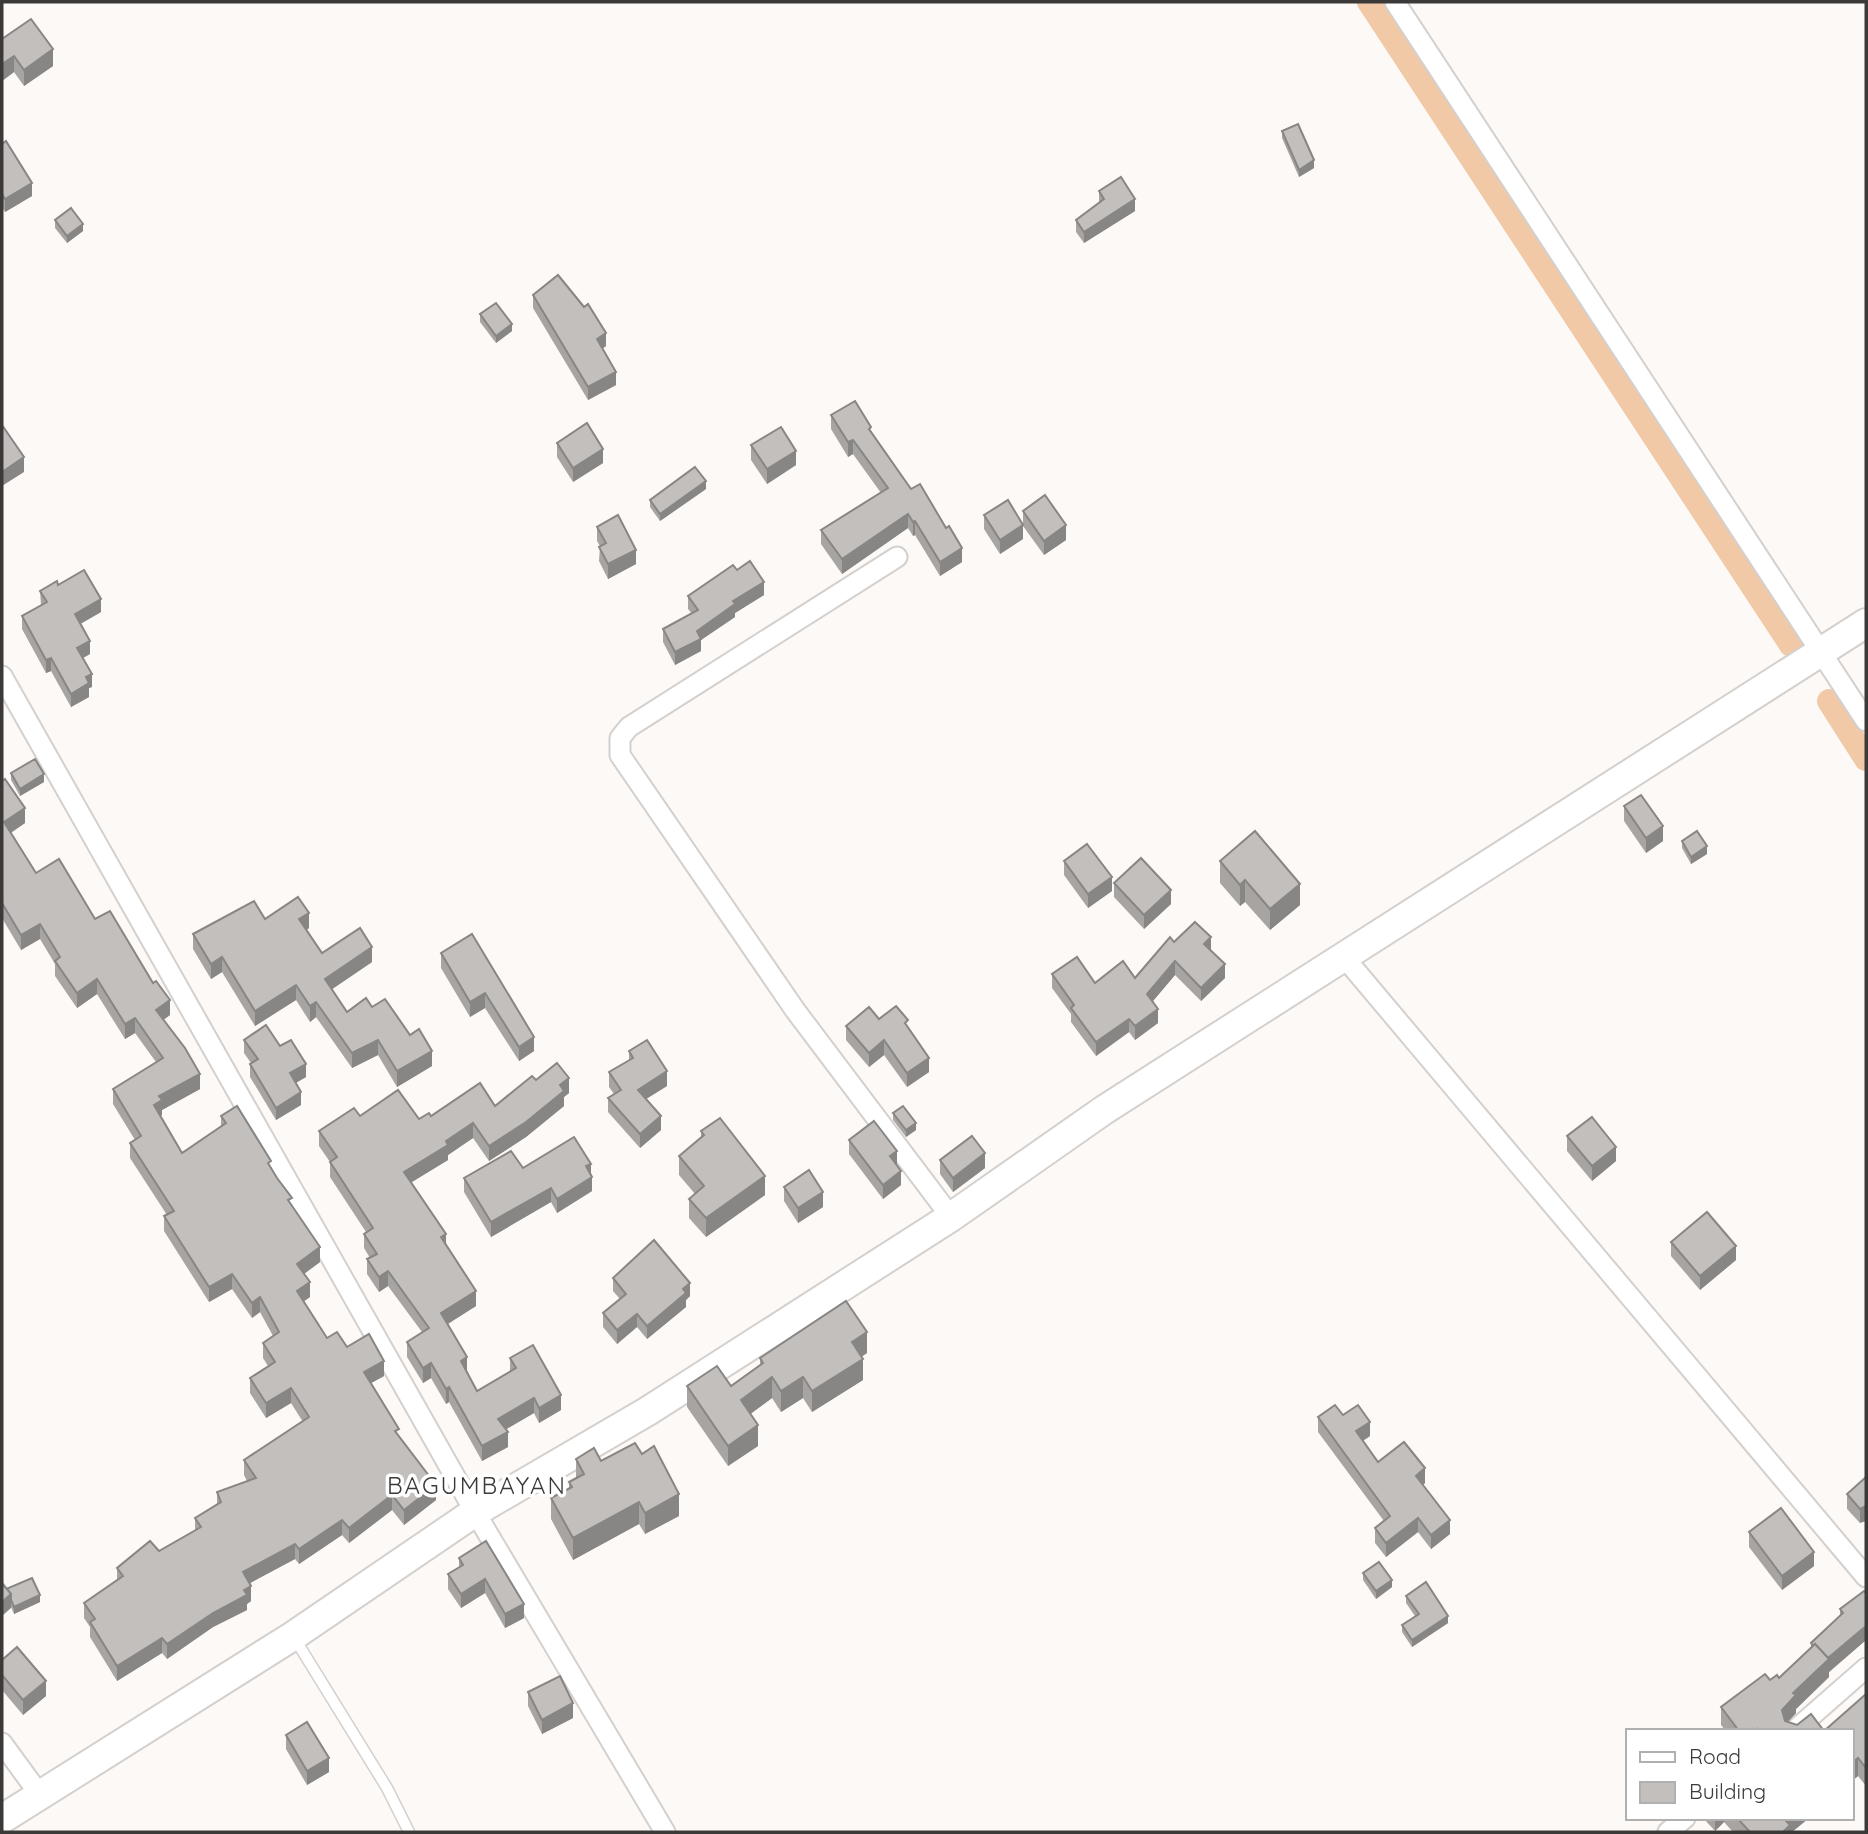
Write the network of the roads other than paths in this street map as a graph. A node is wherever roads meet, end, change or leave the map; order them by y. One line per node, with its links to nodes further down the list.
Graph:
1 (1395, 2): 4 (street)
2 (897, 557): 8 (street)
3 (1866, 623): 4 (main road)
4 (1821, 652): 6 (street); 7 (main road)
5 (2, 676): 9 (street)
6 (1866, 721)
7 (1344, 957): 8 (main road); 10 (street)
8 (951, 1217): 9 (main road)
9 (475, 1513): 11 (main road); 19 (street)
10 (1866, 1577)
11 (293, 1636): 15 (main road); 18 (lane)
12 (1866, 1668): 13 (street)
13 (1796, 1729)
14 (2, 1743): 15 (street)
15 (40, 1795): 16 (main road)
16 (2, 1819)
17 (1683, 1820): 20 (street)
18 (410, 1832)
19 (665, 1832)
20 (1669, 1832)

